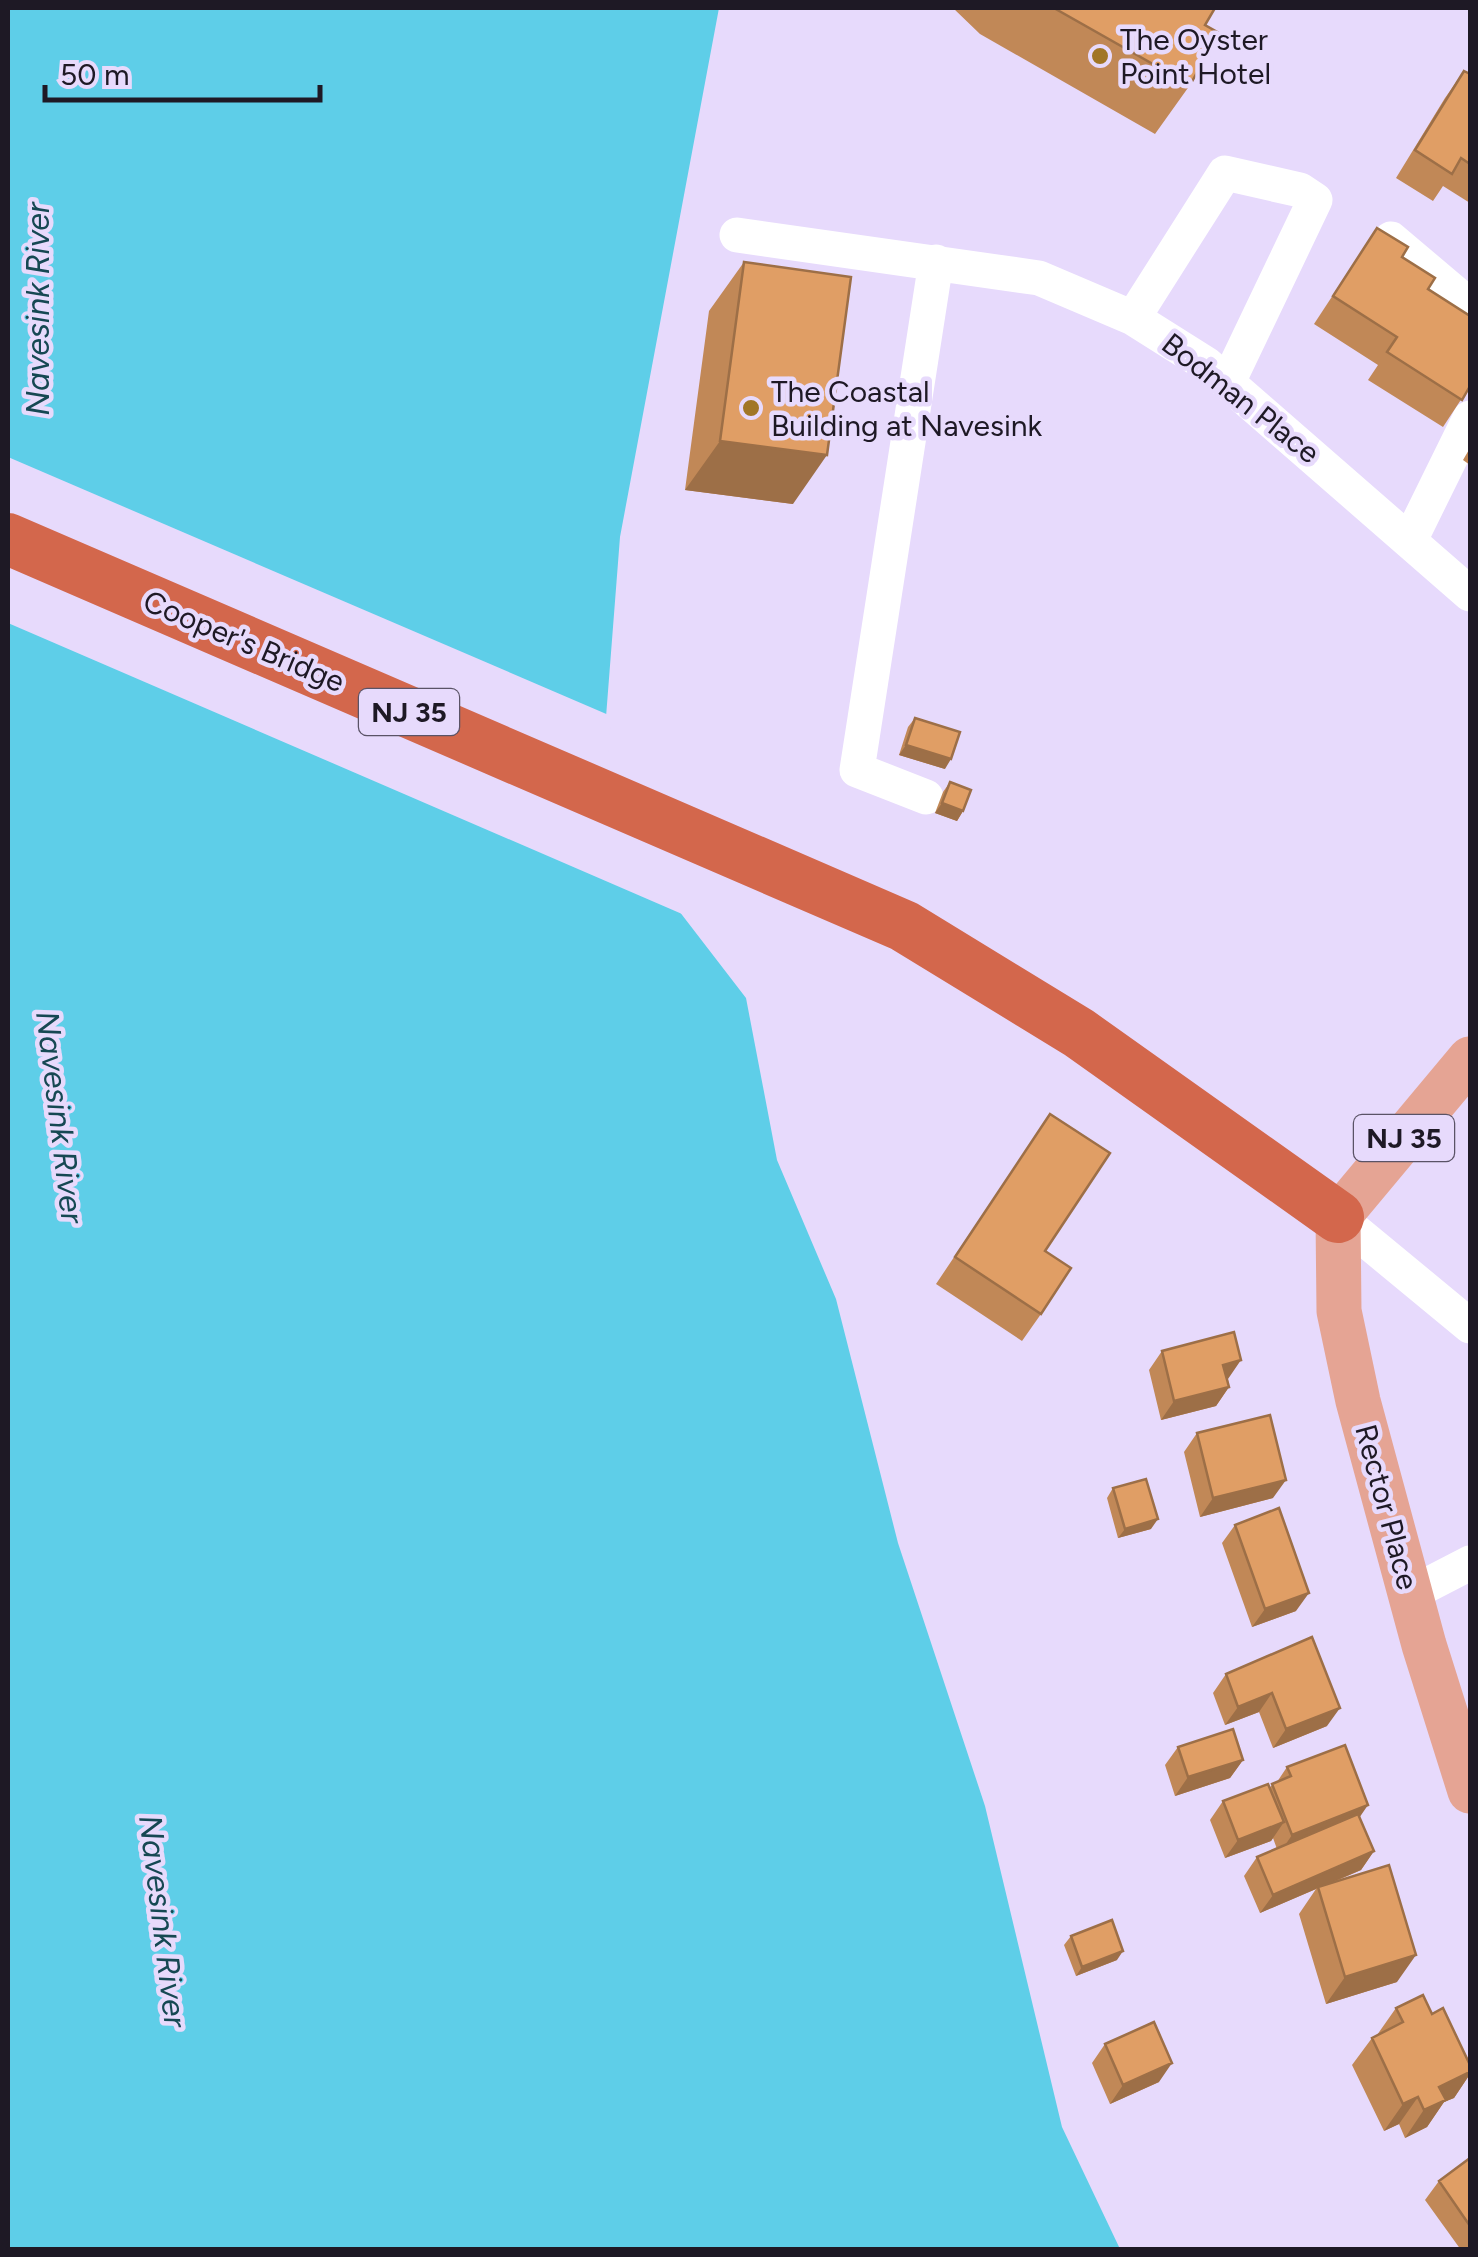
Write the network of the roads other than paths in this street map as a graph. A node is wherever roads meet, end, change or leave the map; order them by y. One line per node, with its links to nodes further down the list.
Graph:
1 (737, 234): 3 (street, Bodman Place)
2 (1391, 240): 4 (street)
3 (936, 262): 5 (street, Bodman Place); 11 (street)
4 (1470, 306)
5 (1134, 318): 6 (street, Bodman Place); 6 (street)
6 (1228, 382): 8 (street, Bodman Place)
7 (1470, 418): 8 (street)
8 (1411, 538): 10 (street, Bodman Place)
9 (8, 540): 13 (highway, Cooper's Bridge / NJ 35)
10 (1470, 594)
11 (926, 798)
12 (1470, 1059): 13 (main road, NJ 35)
13 (1338, 1217): 14 (street); 16 (main road, Rector Place)
14 (1470, 1326)
15 (1470, 1563): 16 (street)
16 (1410, 1594): 17 (main road, Rector Place)
17 (1470, 1791)

